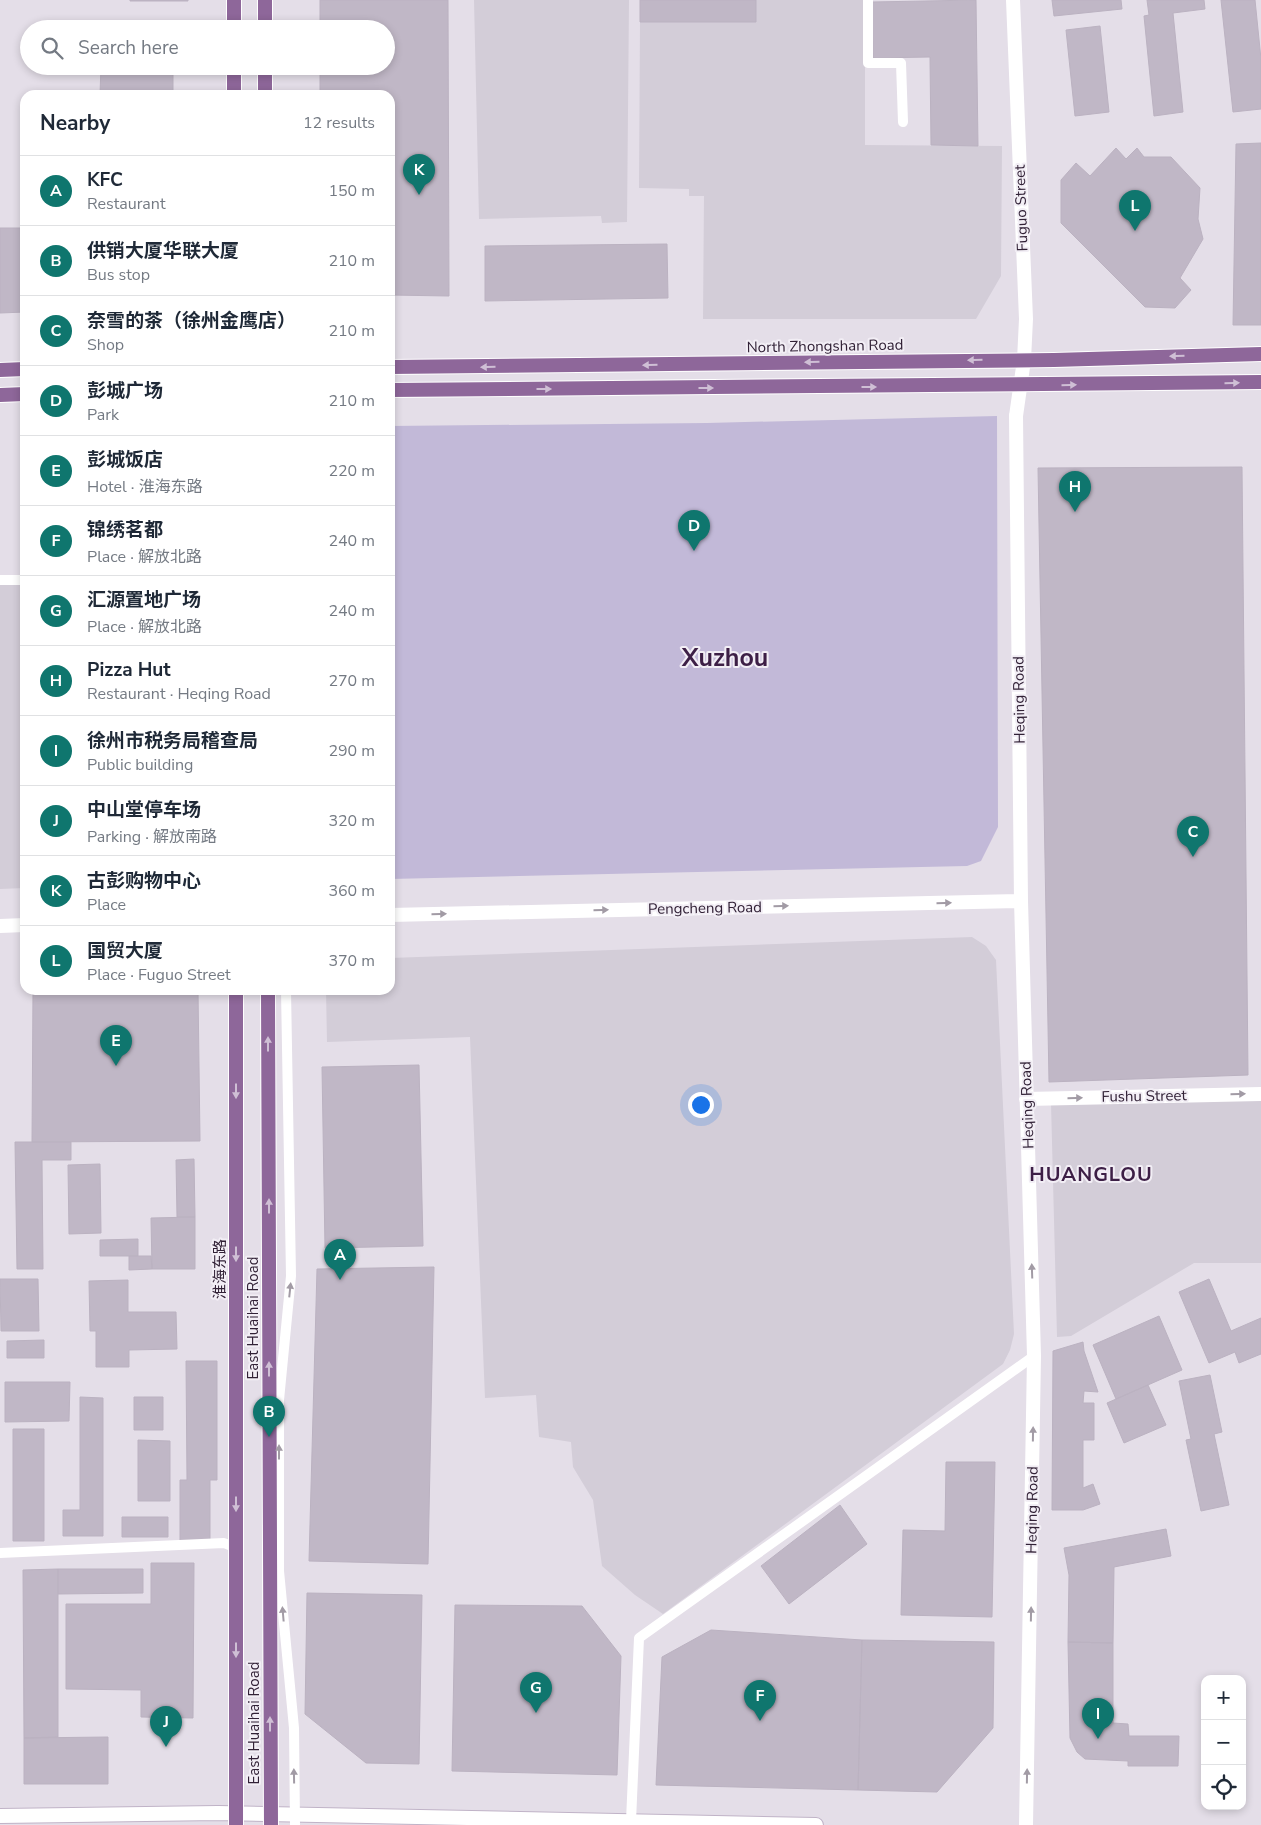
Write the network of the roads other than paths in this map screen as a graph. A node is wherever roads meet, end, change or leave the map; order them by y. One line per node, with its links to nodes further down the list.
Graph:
1 (234, 0): 5 (main road)
2 (265, 0): 6 (main road)
3 (868, 0): 11 (lane)
4 (1013, 0): 13 (street, Fuguo Street)
5 (234, 20)
6 (265, 20)
7 (234, 75): 9 (main road)
8 (265, 75): 10 (main road)
9 (234, 90)
10 (265, 90)
11 (903, 122)
12 (1261, 354): 13 (main road, North Zhongshan Road, one-way to 13)
13 (1024, 360): 14 (main road, North Zhongshan Road, one-way to 14); 18 (street, Fuguo Street)
14 (395, 366)
15 (20, 369): 16 (main road)
16 (0, 370)
17 (1261, 382): 18 (main road, one-way to 17)
18 (1021, 385): 19 (main road, one-way to 18); 22 (street, Fuguo Street)
19 (395, 390)
20 (20, 394): 21 (main road)
21 (0, 395)
22 (1016, 416): 25 (street, Heqing Road)
23 (0, 580): 24 (lane)
24 (20, 580)
25 (1021, 901): 26 (street, Pengcheng Road, one-way to 25); 33 (street, Heqing Road)
26 (395, 915)
27 (0, 926): 28 (street)
28 (20, 926)
29 (236, 995): 35 (main road, 淮海东路, one-way to 35)
30 (268, 995): 39 (main road, East Huaihai Road, one-way to 30)
31 (286, 995): 40 (lane, one-way to 31)
32 (1261, 1094): 33 (street, Fushu Street, one-way to 32)
33 (1026, 1099): 34 (street, Heqing Road, one-way to 33)
34 (1034, 1356): 41 (lane); 44 (street, Heqing Road, one-way to 34)
35 (236, 1548): 36 (lane); 38 (main road, East Huaihai Road, one-way to 38)
36 (0, 1553)
37 (0, 1816): 38 (street)
38 (236, 1819): 39 (street)
39 (270, 1820): 40 (street)
40 (295, 1820): 41 (street)
41 (631, 1821): 42 (street)
42 (682, 1824): 43 (street)
43 (816, 1825)
44 (1026, 1825)

